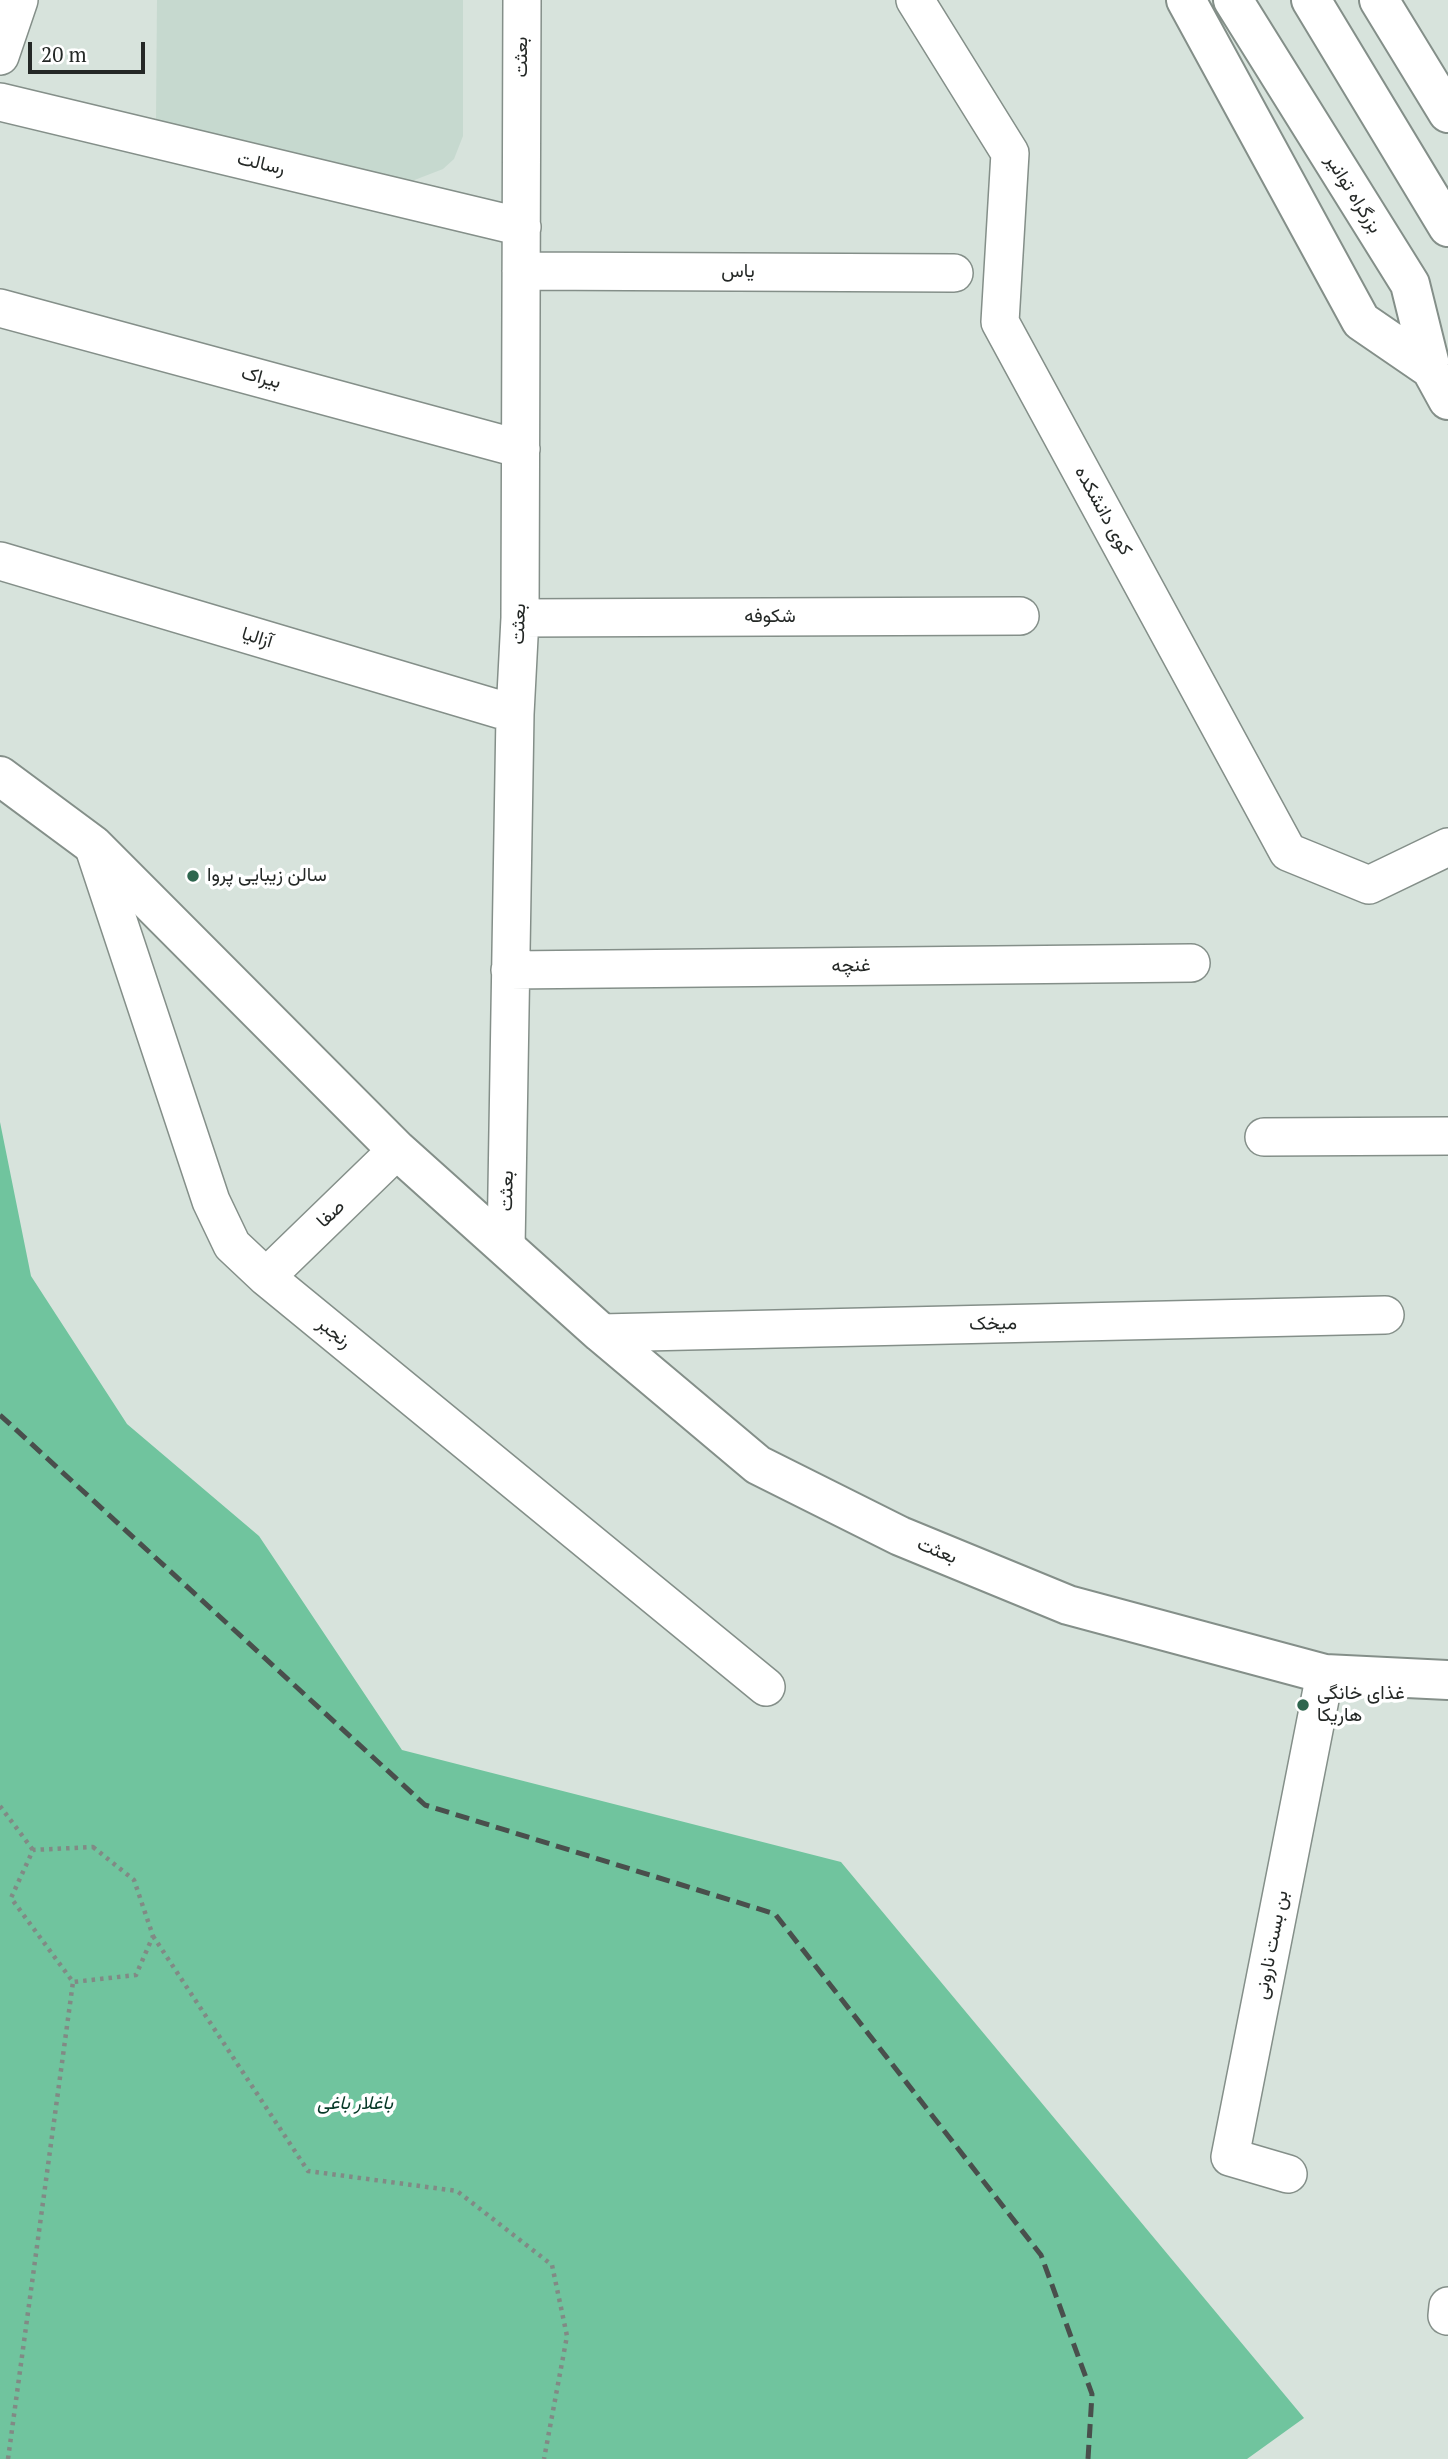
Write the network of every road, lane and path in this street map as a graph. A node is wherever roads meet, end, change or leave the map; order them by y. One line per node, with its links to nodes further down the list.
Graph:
1 (19, 0): 8 (street)
2 (522, 0): 12 (street, بعثت)
3 (915, 0): 24 (street, کوی دانشکده)
4 (1186, 0): 16 (main road)
5 (1233, 0): 16 (main road, بزرگراه توانیر)
6 (1311, 0): 11 (main road)
7 (1380, 0): 10 (main road)
8 (0, 55)
9 (0, 102): 12 (street, رسالت)
10 (1448, 113)
11 (1448, 226)
12 (522, 227): 13 (street, بعثت)
13 (521, 271): 14 (street, یاس); 17 (street, بعثت)
14 (954, 272)
15 (0, 308): 17 (street, بیراک)
16 (1439, 384)
17 (521, 449): 20 (street, بعثت)
18 (0, 561): 21 (street, آزالیا)
19 (1020, 616): 20 (street, شکوفه)
20 (520, 618): 21 (street, بعثت)
21 (515, 714): 26 (street, بعثت)
22 (0, 776): 23 (main road, بعثت)
23 (93, 845): 29 (main road, بعثت); 31 (street, رنجبر)
24 (1448, 847)
25 (1191, 963): 26 (street, غنچه)
26 (510, 970): 30 (street, بعثت)
27 (1448, 1136): 28 (street)
28 (1264, 1137)
29 (397, 1150): 30 (main road, بعثت); 31 (street, صفا)
30 (506, 1248): 33 (main road, بعثت)
31 (265, 1277): 36 (street, رنجبر)
32 (1385, 1315): 33 (street, میخک)
33 (601, 1333): 34 (main road, بعثت)
34 (1325, 1674): 35 (main road, بعثت); 41 (street, بن بست نارونی)
35 (1448, 1680)
36 (766, 1687)
37 (0, 1806): 38 (path)
38 (33, 1850): 39 (path); 40 (path)
39 (153, 1936): 40 (path); 43 (path)
40 (73, 1982): 42 (path)
41 (1287, 2174)
42 (8, 2459)
43 (544, 2459)

